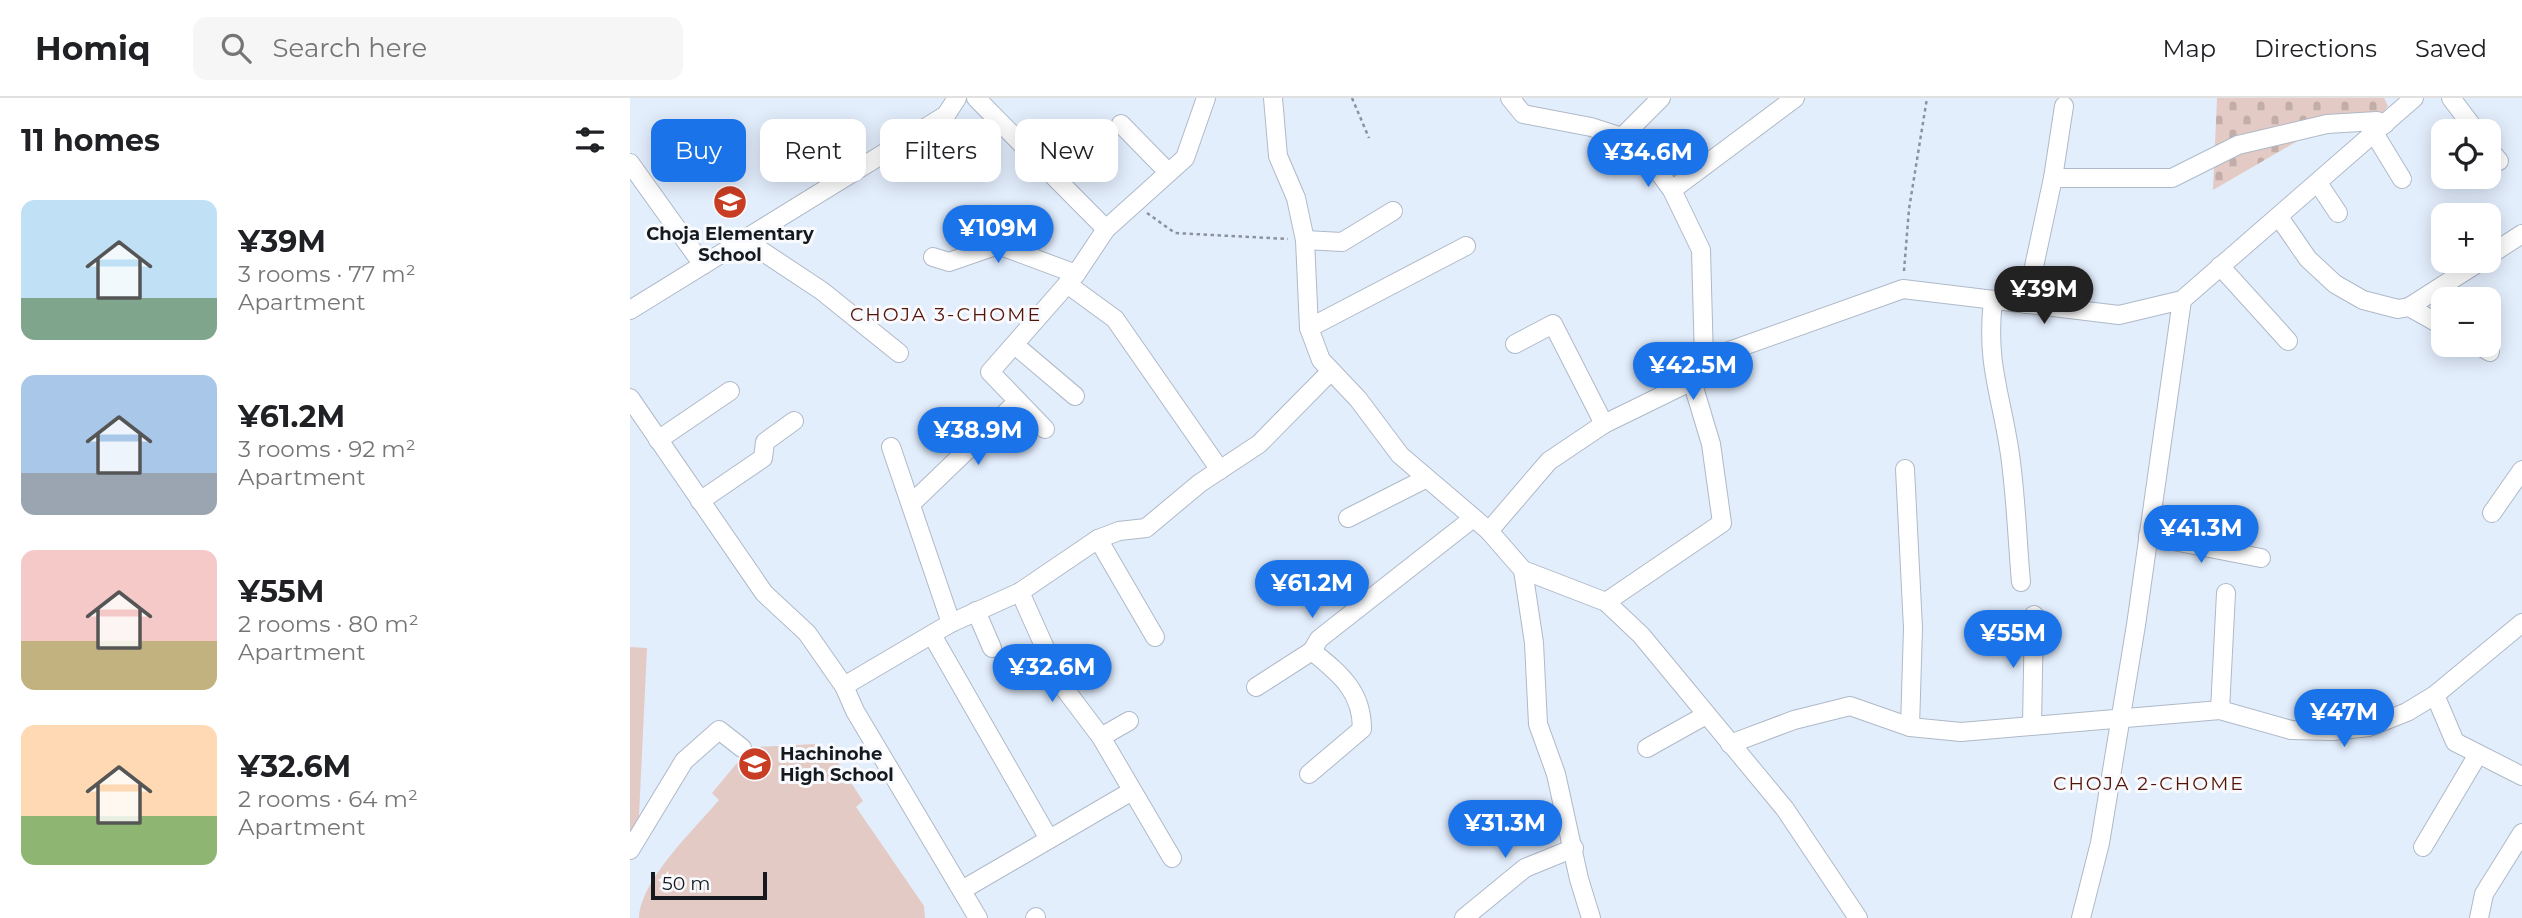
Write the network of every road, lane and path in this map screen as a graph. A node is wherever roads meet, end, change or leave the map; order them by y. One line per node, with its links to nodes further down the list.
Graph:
1 (957, 98): 30 (street)
2 (976, 98): 28 (street)
3 (1206, 98): 19 (street)
4 (1273, 98): 31 (street)
5 (1352, 98): 17 (path)
6 (1510, 98): 16 (street)
7 (1661, 98): 16 (street)
8 (1795, 98): 23 (street)
9 (1927, 98): 39 (path)
10 (2414, 98): 15 (street)
11 (2451, 98): 13 (street)
12 (2064, 106): 20 (street)
13 (2467, 119)
14 (1121, 124): 19 (street)
15 (2380, 129): 20 (street); 21 (street); 22 (street)
16 (1622, 137): 23 (street)
17 (1369, 138)
18 (630, 163): 35 (street)
19 (1168, 172): 24 (street)
20 (2053, 178): 42 (street)
21 (2402, 179)
22 (2318, 183): 26 (street); 27 (street)
23 (1672, 190): 51 (street)
24 (1134, 204): 28 (street); 31 (path)
25 (1393, 211): 31 (street)
26 (2338, 213)
27 (2279, 217): 36 (street); 43 (street)
28 (1106, 229): 38 (street)
29 (2521, 237): 33 (street)
30 (745, 240): 35 (street); 50 (street)
31 (1305, 240): 46 (street)
32 (1466, 246): 46 (street)
33 (2501, 249)
34 (933, 257): 38 (street)
35 (703, 265): 44 (street)
36 (2220, 267): 41 (street); 47 (street)
37 (2462, 273): 43 (street)
38 (1071, 279): 49 (street); 64 (street)
39 (1903, 289): 40 (street); 51 (street)
40 (1993, 300): 42 (street); 77 (street)
41 (2182, 300): 42 (street); 73 (street)
42 (2026, 304)
43 (2409, 307): 45 (street)
44 (630, 310)
45 (2431, 319)
46 (1309, 328): 52 (street)
47 (2288, 341)
48 (1515, 344): 59 (street)
49 (1016, 346): 55 (street); 57 (street)
50 (899, 353)
51 (1704, 360): 53 (street)
52 (1330, 372): 64 (street); 66 (street)
53 (1692, 381): 59 (street); 80 (street)
54 (730, 391): 61 (street)
55 (1075, 396)
56 (630, 398): 61 (street)
57 (1018, 401): 60 (street); 68 (street)
58 (794, 421): 67 (street)
59 (1604, 424): 72 (street)
60 (1045, 429)
61 (658, 440): 67 (street)
62 (891, 447): 68 (street)
63 (1905, 469): 97 (street)
64 (1220, 470): 74 (street)
65 (2522, 470): 69 (street)
66 (1425, 479): 70 (street); 71 (street)
67 (700, 501): 89 (street)
68 (911, 504): 84 (street)
69 (2492, 513)
70 (1349, 518)
71 (1472, 519): 72 (street); 88 (street)
72 (1489, 531): 76 (street)
73 (2148, 536): 75 (street); 94 (street)
74 (1098, 540): 78 (street); 86 (street)
75 (2261, 558)
76 (1523, 570): 80 (street); 109 (street)
77 (2021, 582)
78 (1020, 592): 81 (street); 98 (street)
79 (2226, 593): 92 (street)
80 (1606, 602): 93 (street)
81 (976, 611): 84 (street); 87 (street)
82 (2034, 615): 96 (street)
83 (2522, 622): 91 (street)
84 (951, 623): 85 (street)
85 (932, 635): 89 (street); 107 (street)
86 (1155, 638)
87 (992, 648)
88 (1312, 651): 90 (street); 103 (street)
89 (844, 686): 112 (street)
90 (1256, 687)
91 (2435, 695): 92 (street); 102 (street)
92 (2220, 710): 94 (street)
93 (1706, 715): 99 (street); 101 (street)
94 (2121, 717): 96 (street); 117 (street)
95 (1129, 721): 98 (street)
96 (2032, 725): 97 (street)
97 (1910, 727): 99 (street)
98 (1101, 737): 105 (street)
99 (1730, 744): 116 (street)
100 (742, 748): 110 (street)
101 (1647, 748)
102 (2477, 756): 104 (street); 108 (street)
103 (1309, 774)
104 (2522, 776)
105 (1132, 791): 107 (street); 111 (street)
106 (2522, 833): 118 (street)
107 (1049, 839): 112 (street)
108 (2423, 847)
109 (1574, 848): 114 (street); 115 (street)
110 (630, 850)
111 (1172, 858)
112 (962, 890): 113 (street)
113 (978, 918)
114 (1464, 918)
115 (1591, 918)
116 (1858, 918)
117 (2081, 918)
118 (2479, 918)

